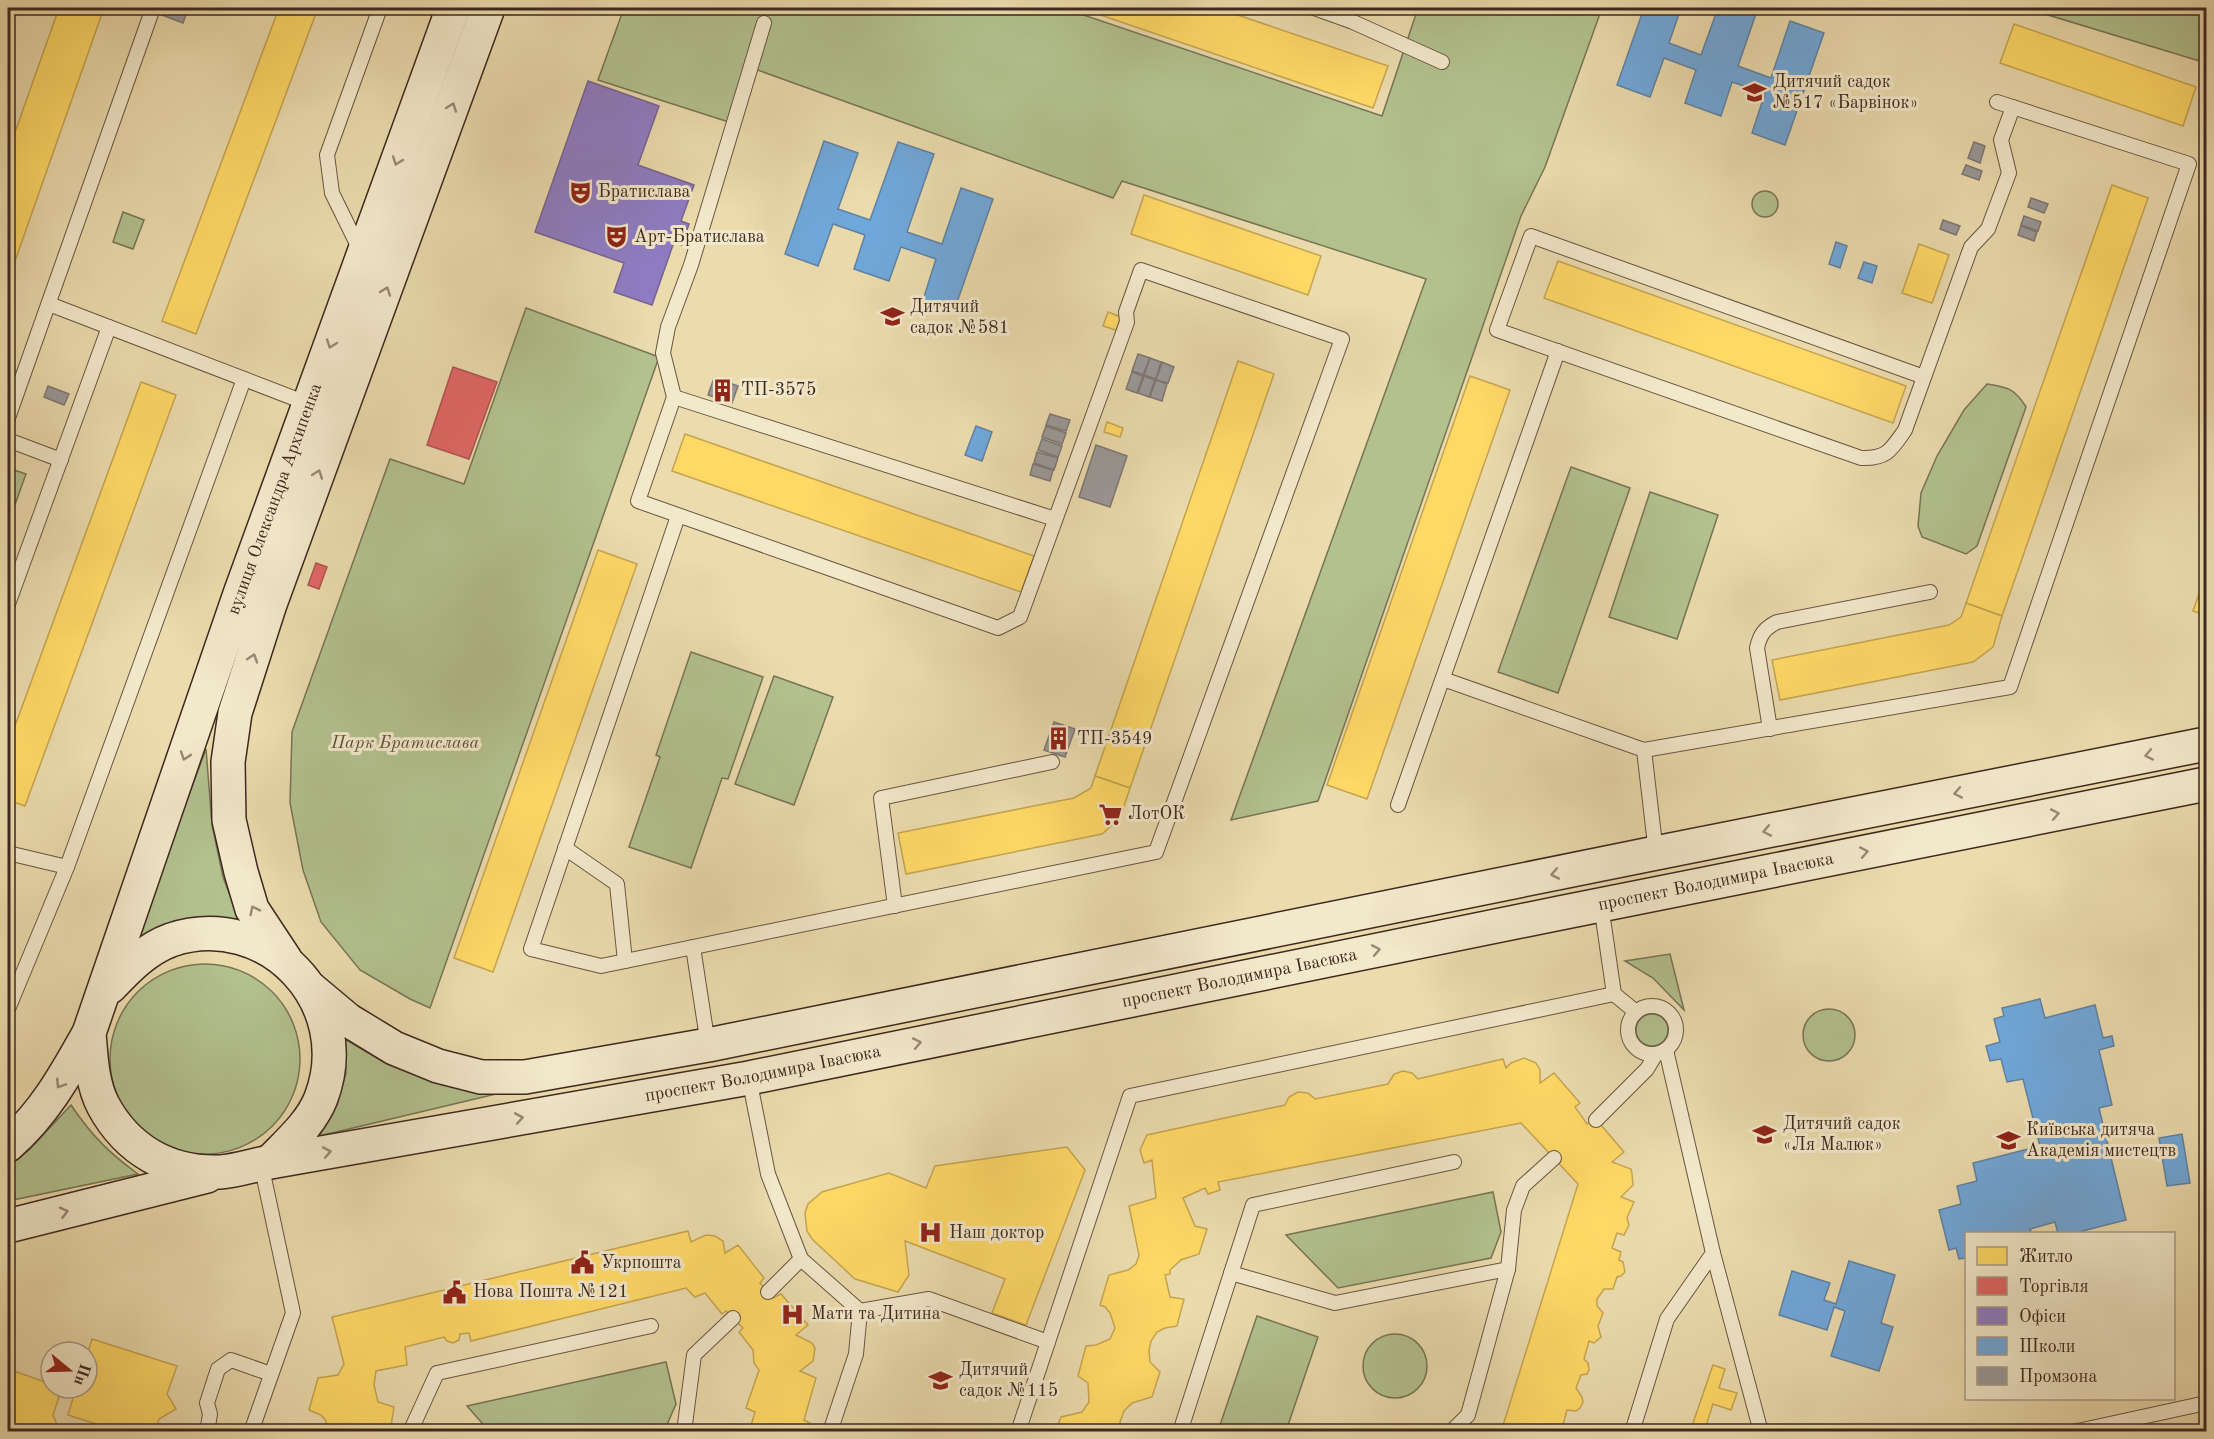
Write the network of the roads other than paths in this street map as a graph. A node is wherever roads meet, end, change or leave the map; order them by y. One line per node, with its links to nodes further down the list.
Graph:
1 (153, 8): 11 (lane)
2 (380, 8): 10 (lane)
3 (453, 8): 10 (main road, вулиця Олександра Архипенка, one-way to 10)
4 (488, 8): 40 (main road, вулиця Олександра Архипенка, one-way to 4)
5 (1314, 8): 7 (lane)
6 (764, 24): 16 (lane)
7 (1442, 62)
8 (1997, 102): 9 (lane)
9 (2013, 107): 14 (lane); 26 (lane)
10 (363, 256): 17 (main road, вулиця Олександра Архипенка, one-way to 17)
11 (49, 304): 12 (lane); 18 (lane)
12 (110, 327): 15 (lane); 20 (lane)
13 (1558, 351): 14 (lane); 14 (lane); 25 (lane)
14 (1924, 377)
15 (244, 379): 17 (lane); 35 (lane)
16 (674, 397): 21 (lane); 22 (lane)
17 (309, 404): 43 (main road, вулиця Олександра Архипенка, one-way to 43)
18 (8, 418)
19 (8, 440): 20 (lane)
20 (61, 460): 24 (lane)
21 (678, 516): 22 (lane); 32 (lane)
22 (1055, 519): 38 (lane)
23 (1930, 592): 26 (lane)
24 (8, 604)
25 (1443, 679): 28 (lane); 31 (lane)
26 (1770, 729): 28 (lane)
27 (2206, 744): 34 (main road, проспект Володимира Івасюка, one-way to 34)
28 (1644, 750): 34 (lane)
29 (1052, 762): 38 (lane)
30 (2206, 784): 37 (main road, проспект Володимира Івасюка, one-way to 30)
31 (1398, 805)
32 (565, 848): 41 (lane); 41 (lane)
33 (8, 853): 35 (lane)
34 (1656, 853): 36 (main road, проспект Володимира Івасюка)
35 (67, 867): 45 (lane)
36 (1595, 867): 37 (main road); 48 (main road, проспект Володимира Івасюка, one-way to 48)
37 (1601, 905): 44 (lane); 50 (main road, проспект Володимира Івасюка, one-way to 37)
38 (895, 906): 39 (lane)
39 (693, 947): 41 (lane); 48 (lane)
40 (285, 959): 42 (main road, вулиця Олександра Архипенка); 43 (main road)
41 (625, 961)
42 (311, 989): 48 (main road, проспект Володимира Івасюка); 55 (main road)
43 (103, 993): 47 (main road, вулиця Олександра Архипенка)
44 (1614, 994): 46 (lane); 66 (lane)
45 (8, 1009)
46 (1636, 1012): 49 (lane); 49 (lane)
47 (89, 1033): 52 (main road, one-way to 52); 56 (main road)
48 (708, 1045)
49 (1661, 1052): 51 (lane); 58 (lane)
50 (749, 1078): 55 (main road, проспект Володимира Івасюка, one-way to 50); 59 (lane)
51 (1596, 1120)
52 (8, 1145)
53 (1554, 1158): 60 (lane)
54 (1454, 1162): 61 (lane)
55 (265, 1163): 56 (main road, проспект Володимира Івасюка); 67 (lane)
56 (220, 1172): 57 (main road, one-way to 56)
57 (8, 1226)
58 (1713, 1253): 77 (lane); 78 (lane)
59 (801, 1259): 62 (lane); 63 (lane)
60 (1508, 1269): 61 (lane); 76 (lane)
61 (1232, 1273): 75 (lane)
62 (768, 1292)
63 (860, 1311): 66 (lane); 73 (lane)
64 (733, 1318): 72 (lane)
65 (651, 1326): 71 (lane)
66 (1048, 1342): 74 (lane)
67 (272, 1374): 69 (lane); 70 (lane)
68 (2206, 1403): 79 (lane)
69 (207, 1431)
70 (251, 1431)
71 (410, 1431)
72 (684, 1431)
73 (830, 1431)
74 (1018, 1431)
75 (1180, 1431)
76 (1451, 1431)
77 (1632, 1431)
78 (1761, 1431)
79 (2073, 1431)

